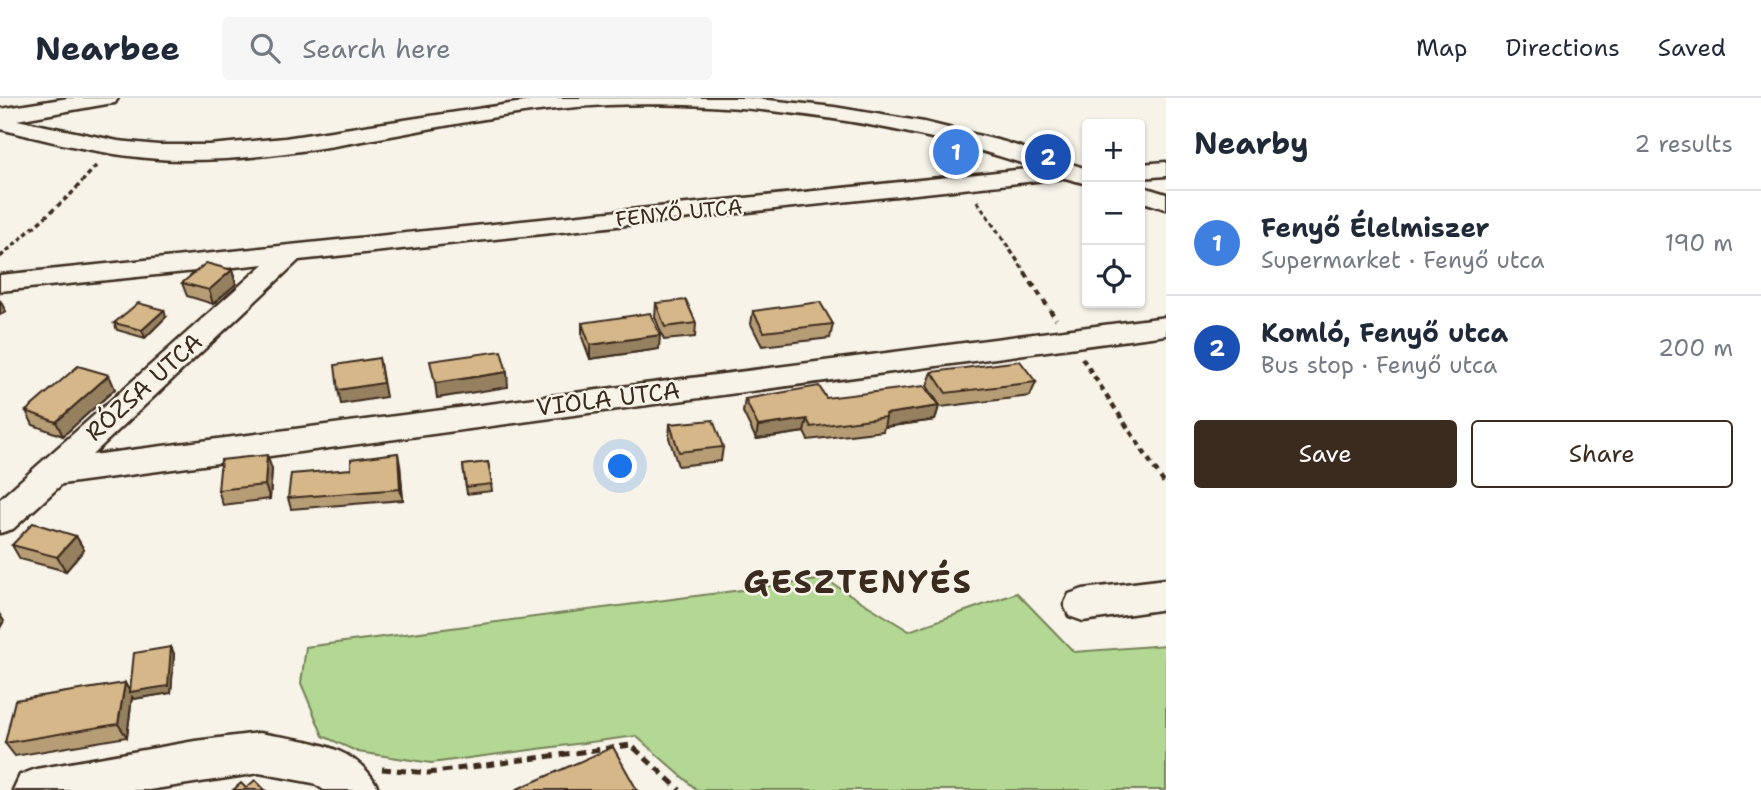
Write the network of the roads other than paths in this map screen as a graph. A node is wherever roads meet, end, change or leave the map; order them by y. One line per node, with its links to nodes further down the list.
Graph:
1 (98, 100): 2 (street); 3 (street)
2 (0, 119): 3 (street)
3 (48, 133): 6 (street)
4 (1166, 169): 5 (street)
5 (1145, 171)
6 (1082, 175): 9 (street, FENYŐ UTCA)
7 (1145, 195): 8 (street)
8 (1166, 202)
9 (289, 255): 10 (street, FENYŐ UTCA); 12 (street, RÓZSA UTCA)
10 (0, 284)
11 (1166, 326): 12 (street, VIOLA UTCA)
12 (49, 473): 13 (street, RÓZSA UTCA)
13 (0, 520)
14 (1166, 594): 15 (street)
15 (1083, 605)
16 (365, 779): 17 (street)
17 (36, 790)

